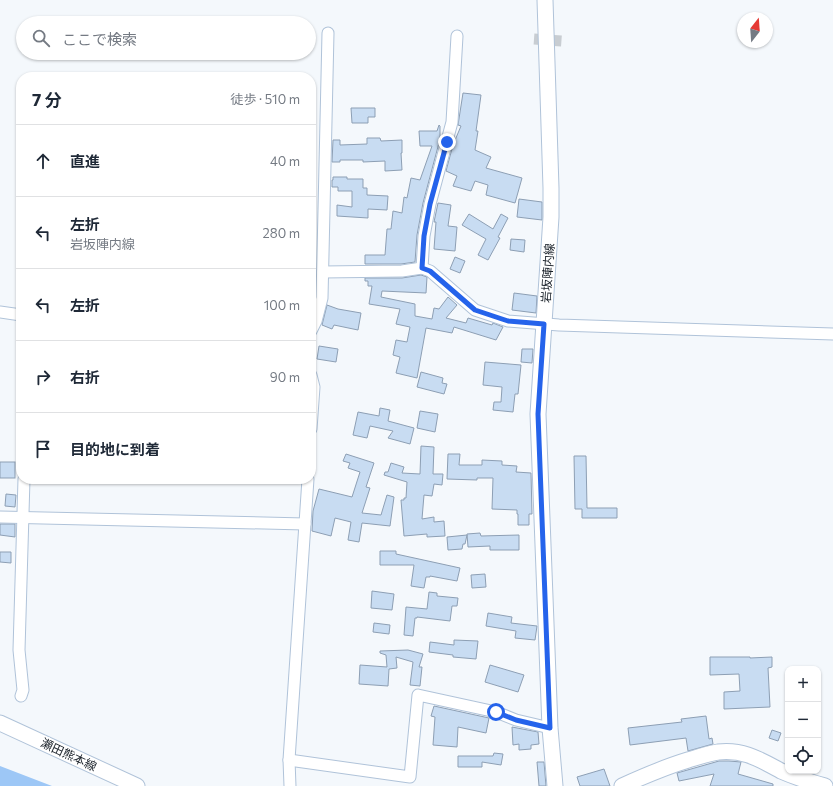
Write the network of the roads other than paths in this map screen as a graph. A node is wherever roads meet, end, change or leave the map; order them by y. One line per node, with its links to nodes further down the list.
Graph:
1 (545, 0): 9 (main road, 岩坂陣内線)
2 (328, 34): 5 (street)
3 (457, 36): 4 (street)
4 (422, 268): 5 (street); 9 (street)
5 (323, 272): 7 (street)
6 (0, 312): 8 (street)
7 (316, 313)
8 (16, 314)
9 (544, 324): 10 (street); 18 (main road, 岩坂陣内線)
10 (833, 334)
11 (24, 484): 14 (street)
12 (308, 484): 15 (street)
13 (0, 517): 14 (street)
14 (23, 517): 15 (street); 16 (street)
15 (305, 524): 19 (street)
16 (21, 696)
17 (0, 723): 20 (main road, 瀬田熊本線)
18 (550, 728): 19 (street); 22 (main road, 岩坂陣内線)
19 (289, 760): 21 (street)
20 (137, 786)
21 (290, 786)
22 (555, 786)
23 (622, 786): 24 (main road)
24 (825, 786)

